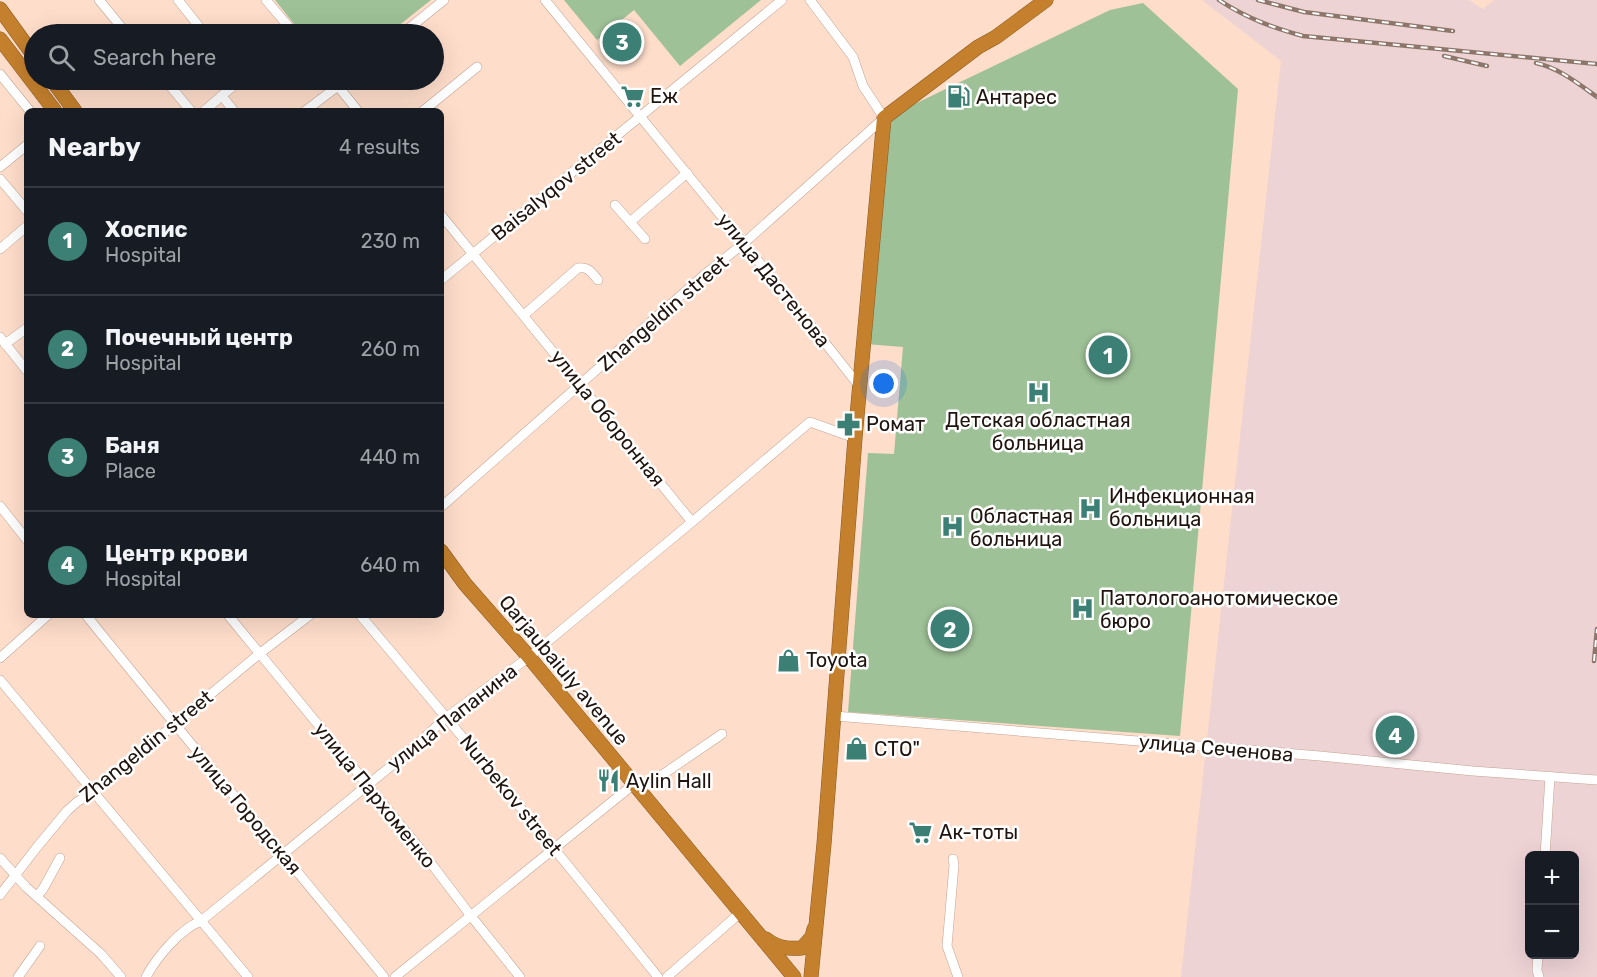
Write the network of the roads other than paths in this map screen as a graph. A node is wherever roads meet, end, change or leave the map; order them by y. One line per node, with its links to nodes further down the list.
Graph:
1 (99, 0): 10 (street)
2 (178, 0): 11 (street)
3 (266, 0): 12 (street)
4 (444, 0): 13 (street)
5 (545, 0): 35 (street, улица Дастенова)
6 (782, 0): 35 (street, Baisalyqov street)
7 (810, 0): 36 (street)
8 (1046, 0): 36 (highway)
9 (0, 9): 15 (highway)
10 (119, 24)
11 (197, 24)
12 (286, 24)
13 (414, 24)
14 (0, 39): 17 (highway)
15 (24, 42)
16 (477, 67): 34 (street)
17 (24, 70)
18 (0, 74): 26 (street)
19 (39, 90): 27 (highway)
20 (59, 90): 28 (highway)
21 (173, 90): 29 (street)
22 (229, 90): 25 (street)
23 (330, 90): 32 (street)
24 (344, 90): 33 (street)
25 (222, 96): 30 (street); 31 (street)
26 (28, 108)
27 (53, 108)
28 (73, 108)
29 (188, 108)
30 (208, 108)
31 (232, 108)
32 (309, 108)
33 (356, 108)
34 (427, 108)
35 (640, 117): 39 (street, улица Дастенова); 49 (street, Baisalyqov street)
36 (884, 118): 47 (street, Zhangeldin street); 58 (highway)
37 (24, 147): 38 (street)
38 (0, 167)
39 (687, 173): 44 (street); 47 (street, улица Дастенова)
40 (0, 178): 42 (street)
41 (615, 205): 44 (street)
42 (24, 207)
43 (444, 219): 49 (street, улица Оборонная)
44 (630, 222): 46 (street)
45 (24, 229): 48 (street)
46 (645, 239)
47 (744, 243): 57 (street, Zhangeldin street); 58 (street, улица Дастенова)
48 (0, 249)
49 (473, 254): 50 (street, Baisalyqov street); 52 (street, улица Оборонная)
50 (444, 278)
51 (598, 280): 52 (street)
52 (524, 315): 57 (street, улица Оборонная)
53 (24, 330): 54 (street)
54 (5, 343): 55 (street); 56 (street)
55 (0, 357)
56 (24, 367)
57 (580, 384): 60 (street, Zhangeldin street); 62 (street, улица Оборонная)
58 (860, 387): 59 (highway)
59 (855, 438): 62 (street, улица Папанина); 76 (highway)
60 (444, 504)
61 (0, 506): 63 (street)
62 (692, 522): 73 (street, улица Папанина)
63 (24, 536)
64 (444, 555): 66 (highway, Qarjaubaiuly avenue)
65 (444, 565): 66 (highway, Qarjaubaiuly avenue)
66 (465, 584): 73 (highway, Qarjaubaiuly avenue)
67 (45, 618): 74 (street)
68 (88, 618): 78 (street, улица Городская)
69 (230, 618): 72 (street, улица Пархоменко)
70 (306, 618): 72 (street, Zhangeldin street)
71 (363, 618): 77 (street, Nurbekov street)
72 (259, 654): 78 (street, Zhangeldin street); 82 (street, улица Пархоменко)
73 (529, 657): 77 (street, улица Папанина); 83 (highway, Qarjaubaiuly avenue)
74 (0, 658)
75 (0, 680): 84 (street)
76 (835, 716): 80 (street, улица Сеченова); 94 (highway)
77 (447, 717): 82 (street, улица Папанина); 85 (street, Nurbekov street)
78 (173, 724): 84 (street, Zhangeldin street); 87 (street, улица Городская)
79 (722, 734): 83 (street)
80 (1550, 776): 81 (street, улица Сеченова); 86 (street)
81 (1597, 780)
82 (366, 784): 87 (street, улица Папанина); 95 (street, улица Пархоменко)
83 (637, 787): 85 (street); 96 (highway, Qarjaubaiuly avenue)
84 (93, 792): 91 (street, Zhangeldin street); 97 (street)
85 (554, 847): 95 (street); 108 (street, Nurbekov street)
86 (1545, 851)
87 (284, 854): 97 (street, улица Папанина); 105 (street, улица Городская)
88 (0, 858): 91 (street)
89 (60, 858): 93 (street)
90 (952, 859): 111 (street)
91 (15, 875): 92 (street, Zhangeldin street); 93 (street)
92 (0, 895)
93 (37, 896): 102 (street)
94 (818, 909): 96 (highway); 100 (highway)
95 (471, 916): 106 (street); 107 (street, улица Пархоменко)
96 (744, 918): 109 (street); 110 (highway, Qarjaubaiuly avenue)
97 (201, 921): 103 (street, улица Папанина); 104 (street)
98 (40, 946): 101 (street)
99 (1538, 959): 112 (street)
100 (812, 974)
101 (18, 977)
102 (121, 977)
103 (146, 977)
104 (248, 977)
105 (384, 977)
106 (394, 977)
107 (520, 977)
108 (658, 977)
109 (666, 977)
110 (794, 977)
111 (958, 977)
112 (1539, 977)

